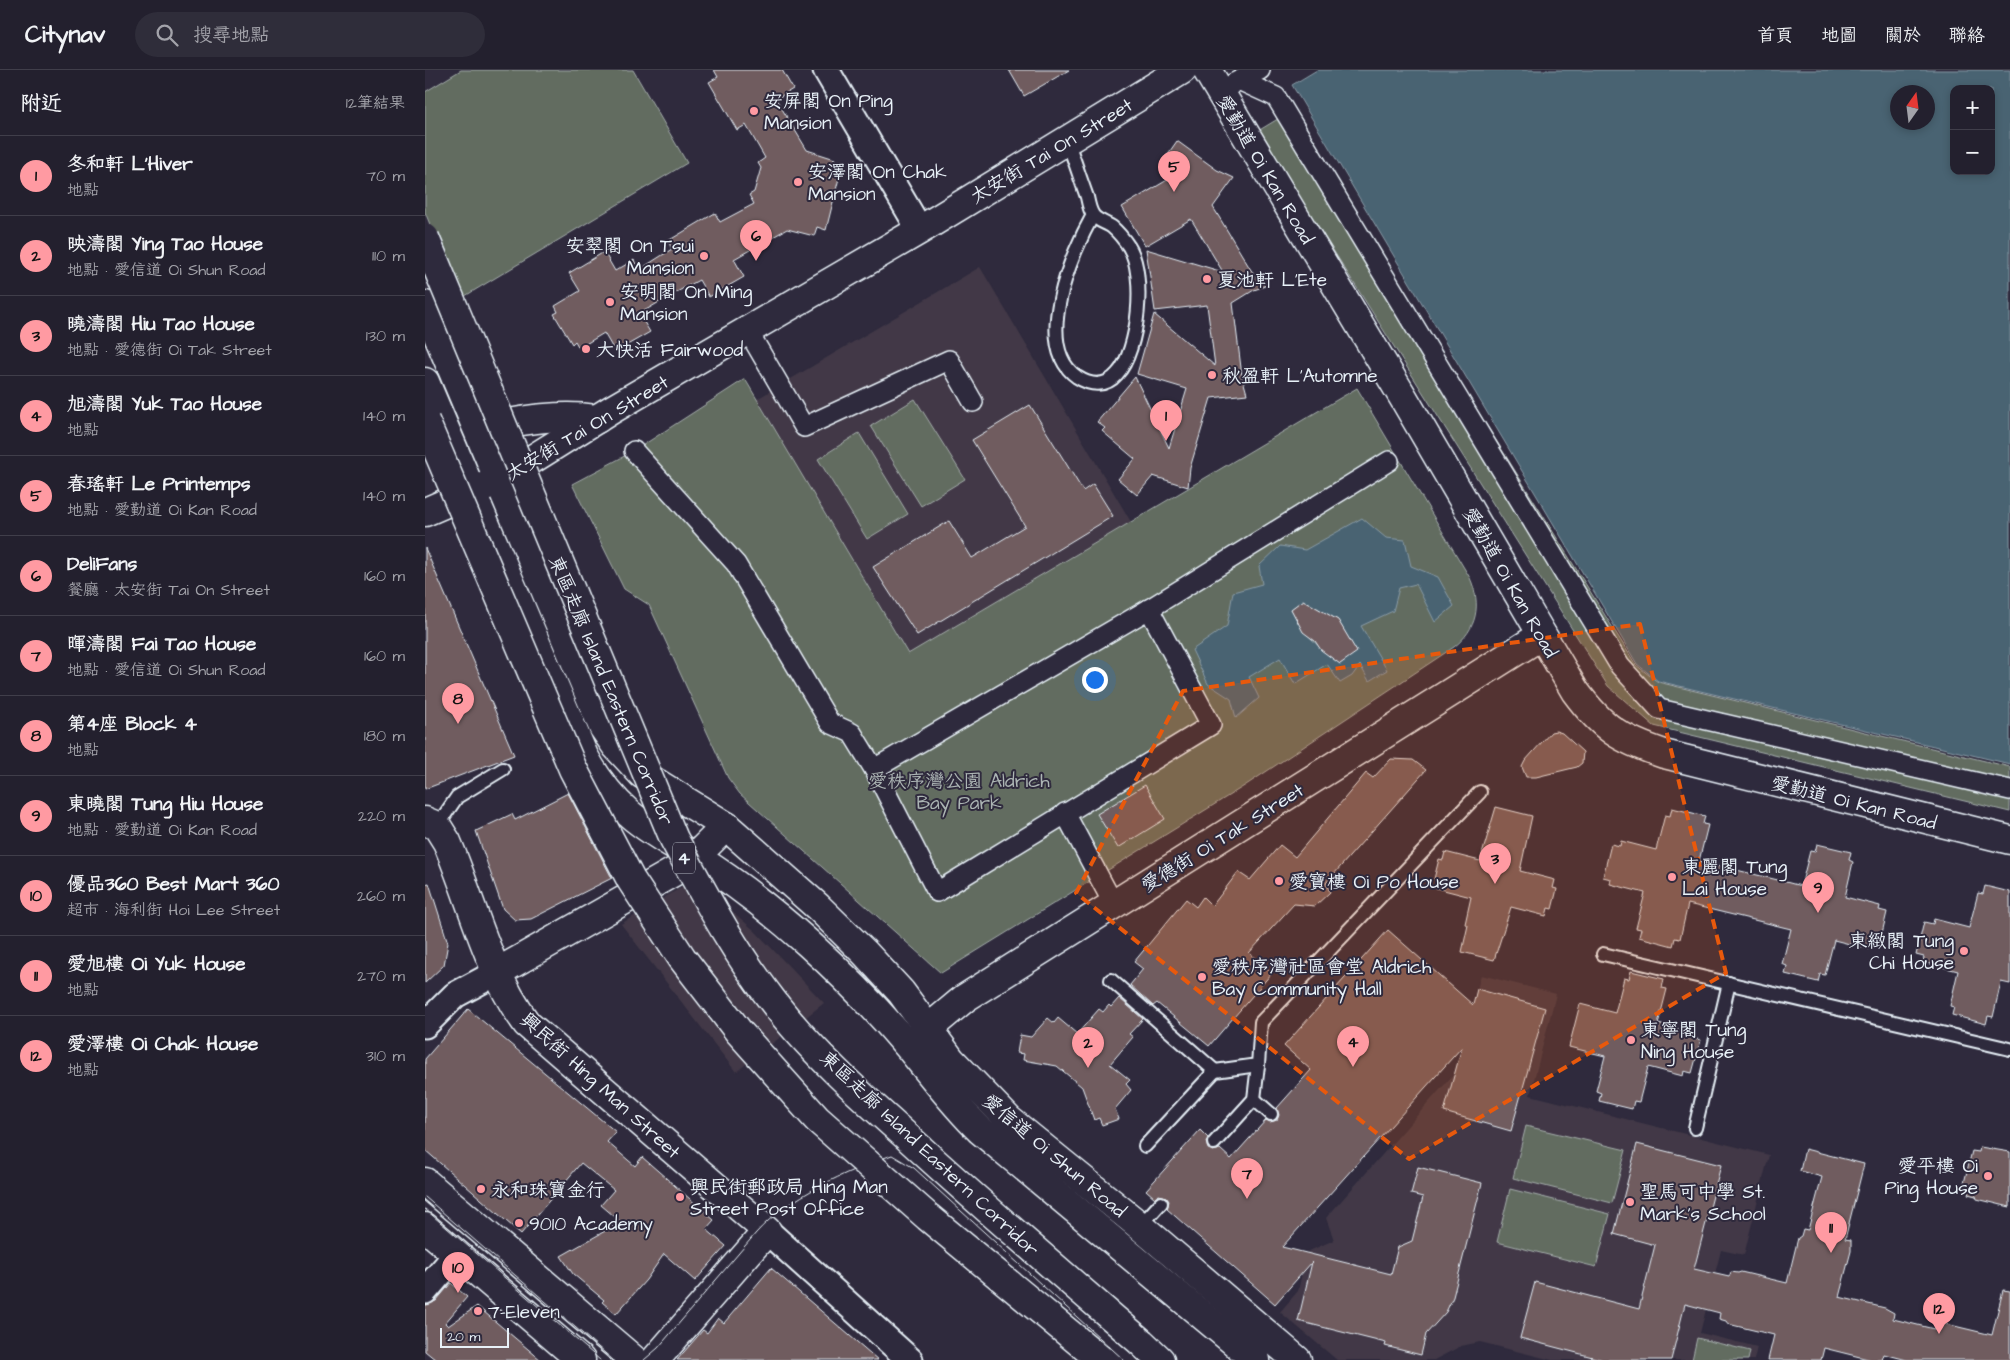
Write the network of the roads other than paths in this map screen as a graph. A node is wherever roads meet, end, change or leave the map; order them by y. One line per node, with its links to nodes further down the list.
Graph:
1 (826, 70): 7 (street)
2 (1182, 70): 5 (main road, 太安街 Tai On Street)
3 (1260, 70): 4 (street)
4 (1222, 80): 22 (main road, 愛勤道 Oi Kan Road); 25 (street)
5 (1067, 140): 6 (lane); 7 (main road, 太安街 Tai On Street)
6 (1093, 216): 6 (lane)
7 (921, 230): 10 (main road, 太安街 Tai On Street)
8 (425, 238): 60 (main road, 東區走廊 Island Eastern Corridor / 4, bridge)
9 (425, 305): 15 (main road, 愛信道 Oi Shun Road)
10 (748, 331): 12 (street); 13 (main road, 太安街 Tai On Street)
11 (425, 382): 14 (main road)
12 (973, 402)
13 (597, 419): 15 (main road); 18 (main road, 太安街 Tai On Street)
14 (436, 426): 15 (main road); 19 (main road, 愛信道 Oi Shun Road); 59 (main road, bridge)
15 (475, 429): 18 (main road, 愛信道 Oi Shun Road)
16 (634, 451): 23 (street)
17 (1389, 461): 21 (street)
18 (499, 480): 19 (main road, 太安街 Tai On Street); 29 (main road, 愛信道 Oi Shun Road)
19 (473, 493): 20 (main road, 太安街 Tai On Street); 31 (main road, 愛信道 Oi Shun Road)
20 (425, 512)
21 (1149, 609): 23 (street); 27 (street)
22 (1542, 635): 30 (main road, 愛勤道 Oi Kan Road); 32 (main road, 愛德街 Oi Tak Street)
23 (874, 768): 27 (street)
24 (503, 769): 28 (lane)
25 (2010, 790)
26 (1480, 792): 41 (lane)
27 (1065, 813): 32 (street)
28 (430, 823): 34 (main road, 興民街 Hing Man Street)
29 (726, 826): 31 (main road); 38 (main road, 愛信道 Oi Shun Road)
30 (2010, 840)
31 (695, 857): 34 (main road); 39 (main road, 愛信道 Oi Shun Road)
32 (1114, 905): 38 (main road, 愛德街 Oi Tak Street)
33 (1603, 954): 36 (lane)
34 (496, 973): 37 (street); 52 (main road, 興民街 Hing Man Street)
35 (1111, 980): 42 (lane)
36 (1729, 983): 40 (lane); 45 (lane)
37 (425, 1025)
38 (928, 1027): 39 (main road, 愛德街 Oi Tak Street); 50 (main road, 愛信道 Oi Shun Road)
39 (908, 1046): 61 (main road, 愛信道 Oi Shun Road)
40 (2010, 1049)
41 (1258, 1065): 42 (lane); 43 (lane)
42 (1215, 1071): 47 (lane)
43 (1253, 1099): 44 (lane); 46 (lane)
44 (1271, 1114)
45 (1695, 1128)
46 (1214, 1143)
47 (1145, 1146)
48 (425, 1182): 56 (main road)
49 (1161, 1203): 50 (lane)
50 (1140, 1226): 62 (main road, 愛信道 Oi Shun Road)
51 (425, 1227): 53 (main road)
52 (767, 1231): 57 (main road); 58 (street, 興民街 Hing Man Street)
53 (457, 1254): 54 (street); 55 (main road)
54 (425, 1290)
55 (581, 1360)
56 (634, 1360)
57 (655, 1360)
58 (910, 1360)
59 (1101, 1360)
60 (1160, 1360)
61 (1256, 1360)
62 (1297, 1360)

